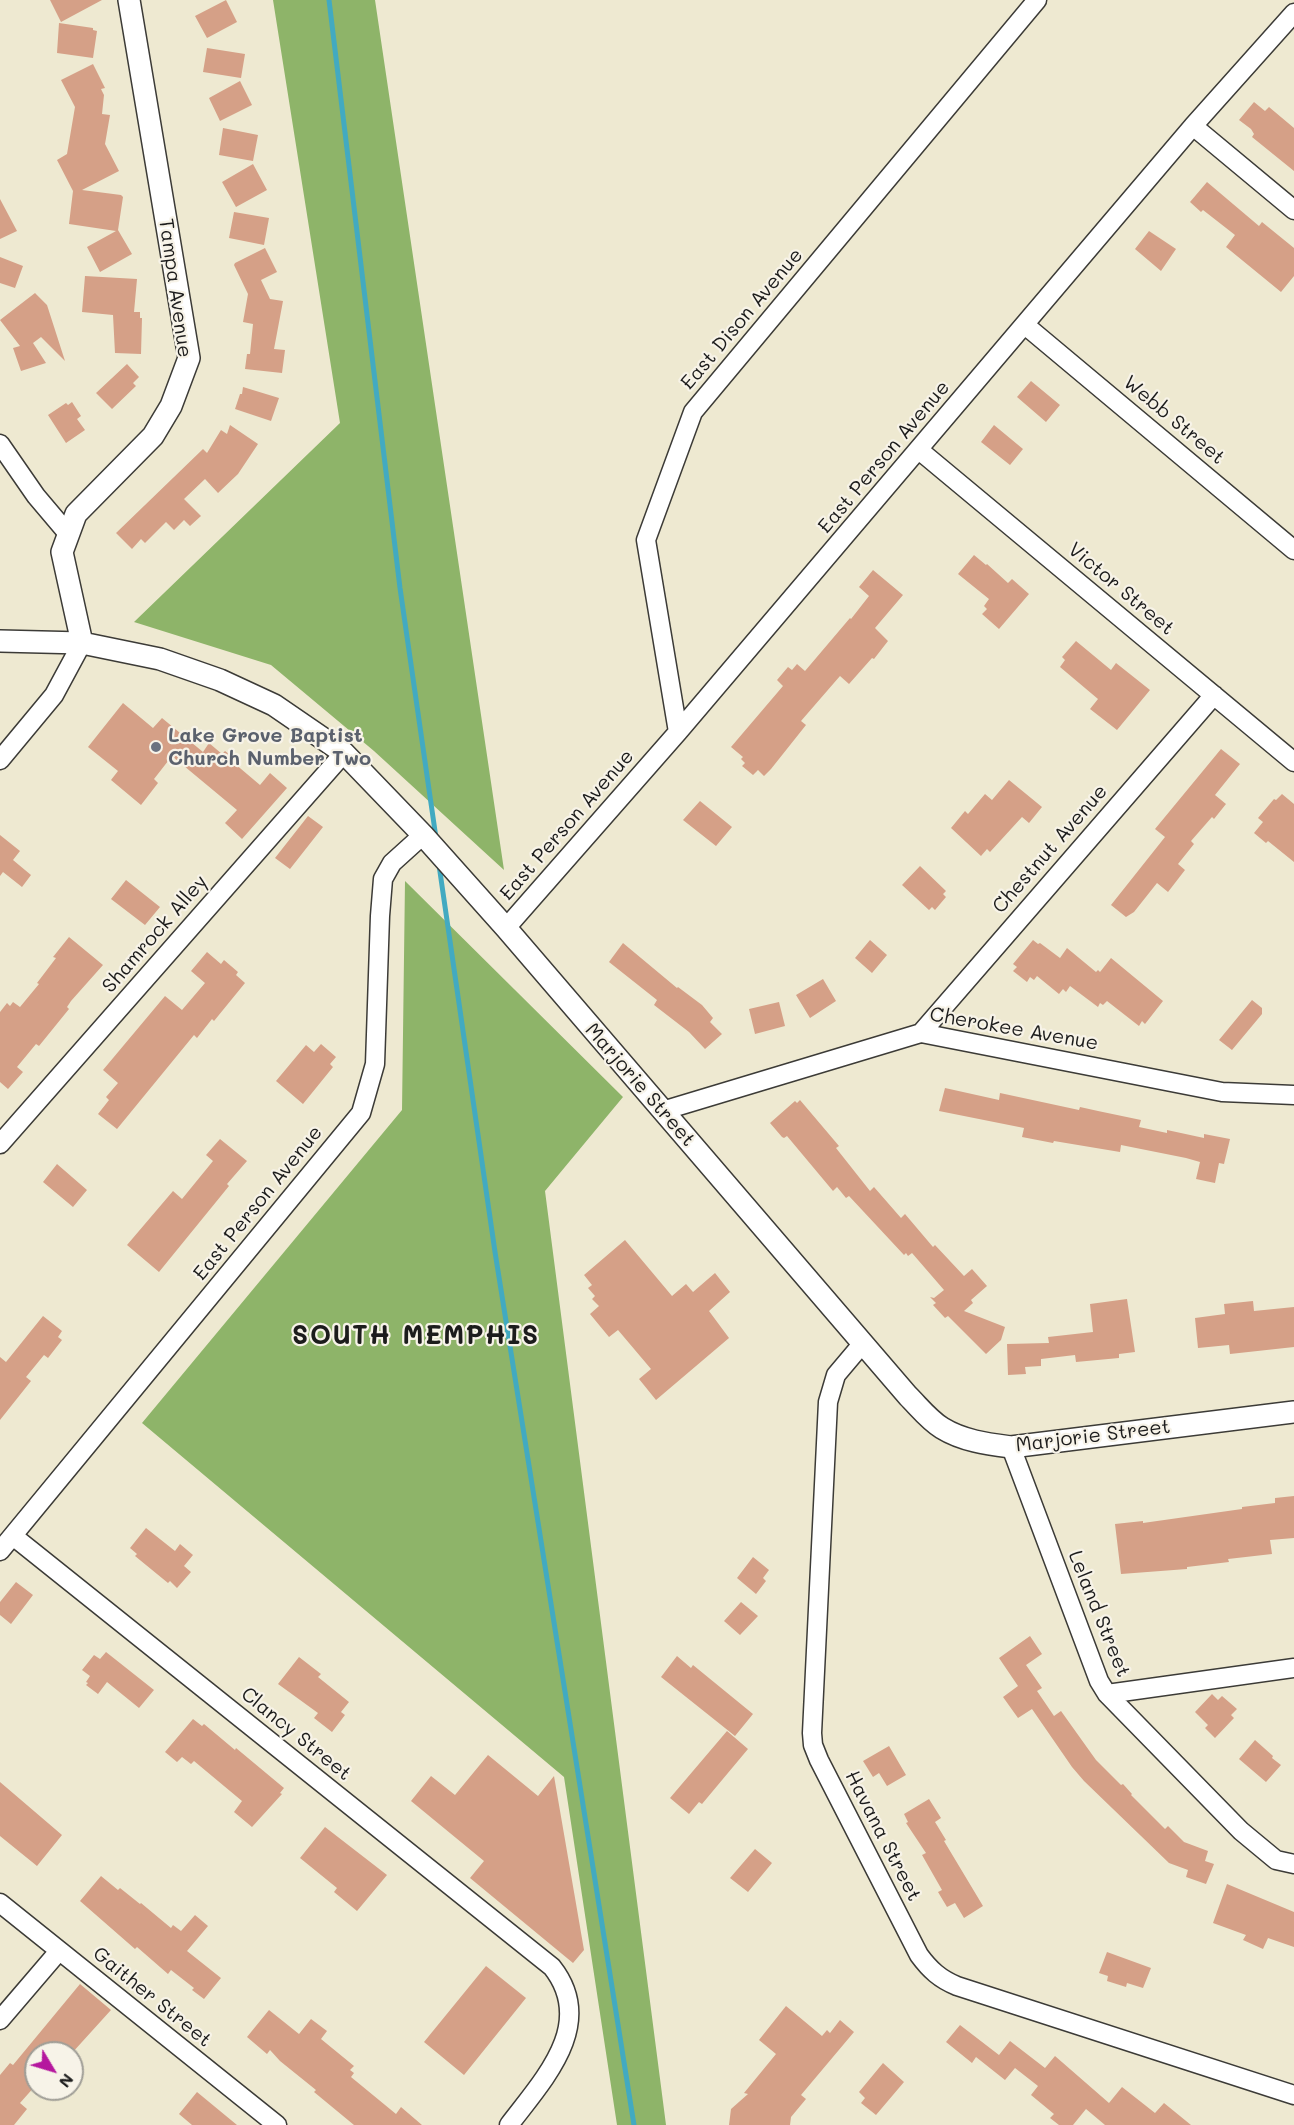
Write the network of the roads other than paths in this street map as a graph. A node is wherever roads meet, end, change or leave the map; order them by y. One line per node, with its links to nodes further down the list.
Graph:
1 (129, 0): 9 (street, Tampa Avenue)
2 (1037, 0): 14 (street, East Dison Avenue)
3 (1294, 13): 4 (street, East Person Avenue)
4 (1193, 126): 5 (street); 6 (street, East Person Avenue)
5 (1294, 210)
6 (1025, 325): 8 (street, East Person Avenue); 10 (street, Webb Street)
7 (0, 444): 9 (street)
8 (919, 450): 13 (street, Victor Street); 14 (street, East Person Avenue)
9 (69, 535): 12 (street, Tampa Avenue)
10 (1294, 550)
11 (0, 641): 12 (street, Marjorie Street)
12 (82, 643): 15 (street, Marjorie Street); 16 (street)
13 (1214, 695): 17 (street, Victor Street); 20 (street, Chestnut Avenue)
14 (678, 732): 19 (street, East Person Avenue)
15 (344, 753): 18 (street, Marjorie Street); 23 (street, Shamrock Alley)
16 (0, 760)
17 (1294, 762)
18 (423, 835): 19 (street, Marjorie Street); 27 (street, East Person Avenue)
19 (506, 928): 22 (street, Marjorie Street)
20 (921, 1033): 21 (street, Cherokee Avenue); 22 (street, Cherokee Avenue)
21 (1294, 1095)
22 (662, 1111): 24 (street, Marjorie Street)
23 (0, 1144)
24 (863, 1343): 26 (street, Marjorie Street); 35 (street, Havana Street)
25 (1294, 1412): 26 (street, Marjorie Street)
26 (1011, 1447): 30 (street, Leland Street)
27 (13, 1536): 28 (street, East Person Avenue); 37 (street, Clancy Street)
28 (0, 1551)
29 (1294, 1668): 30 (street)
30 (1107, 1694): 31 (street, Leland Street)
31 (1294, 1864)
32 (0, 1903): 33 (street, Gaither Street)
33 (59, 1951): 34 (street); 36 (street, Gaither Street)
34 (0, 2020)
35 (1294, 2094)
36 (277, 2125)
37 (509, 2125)

